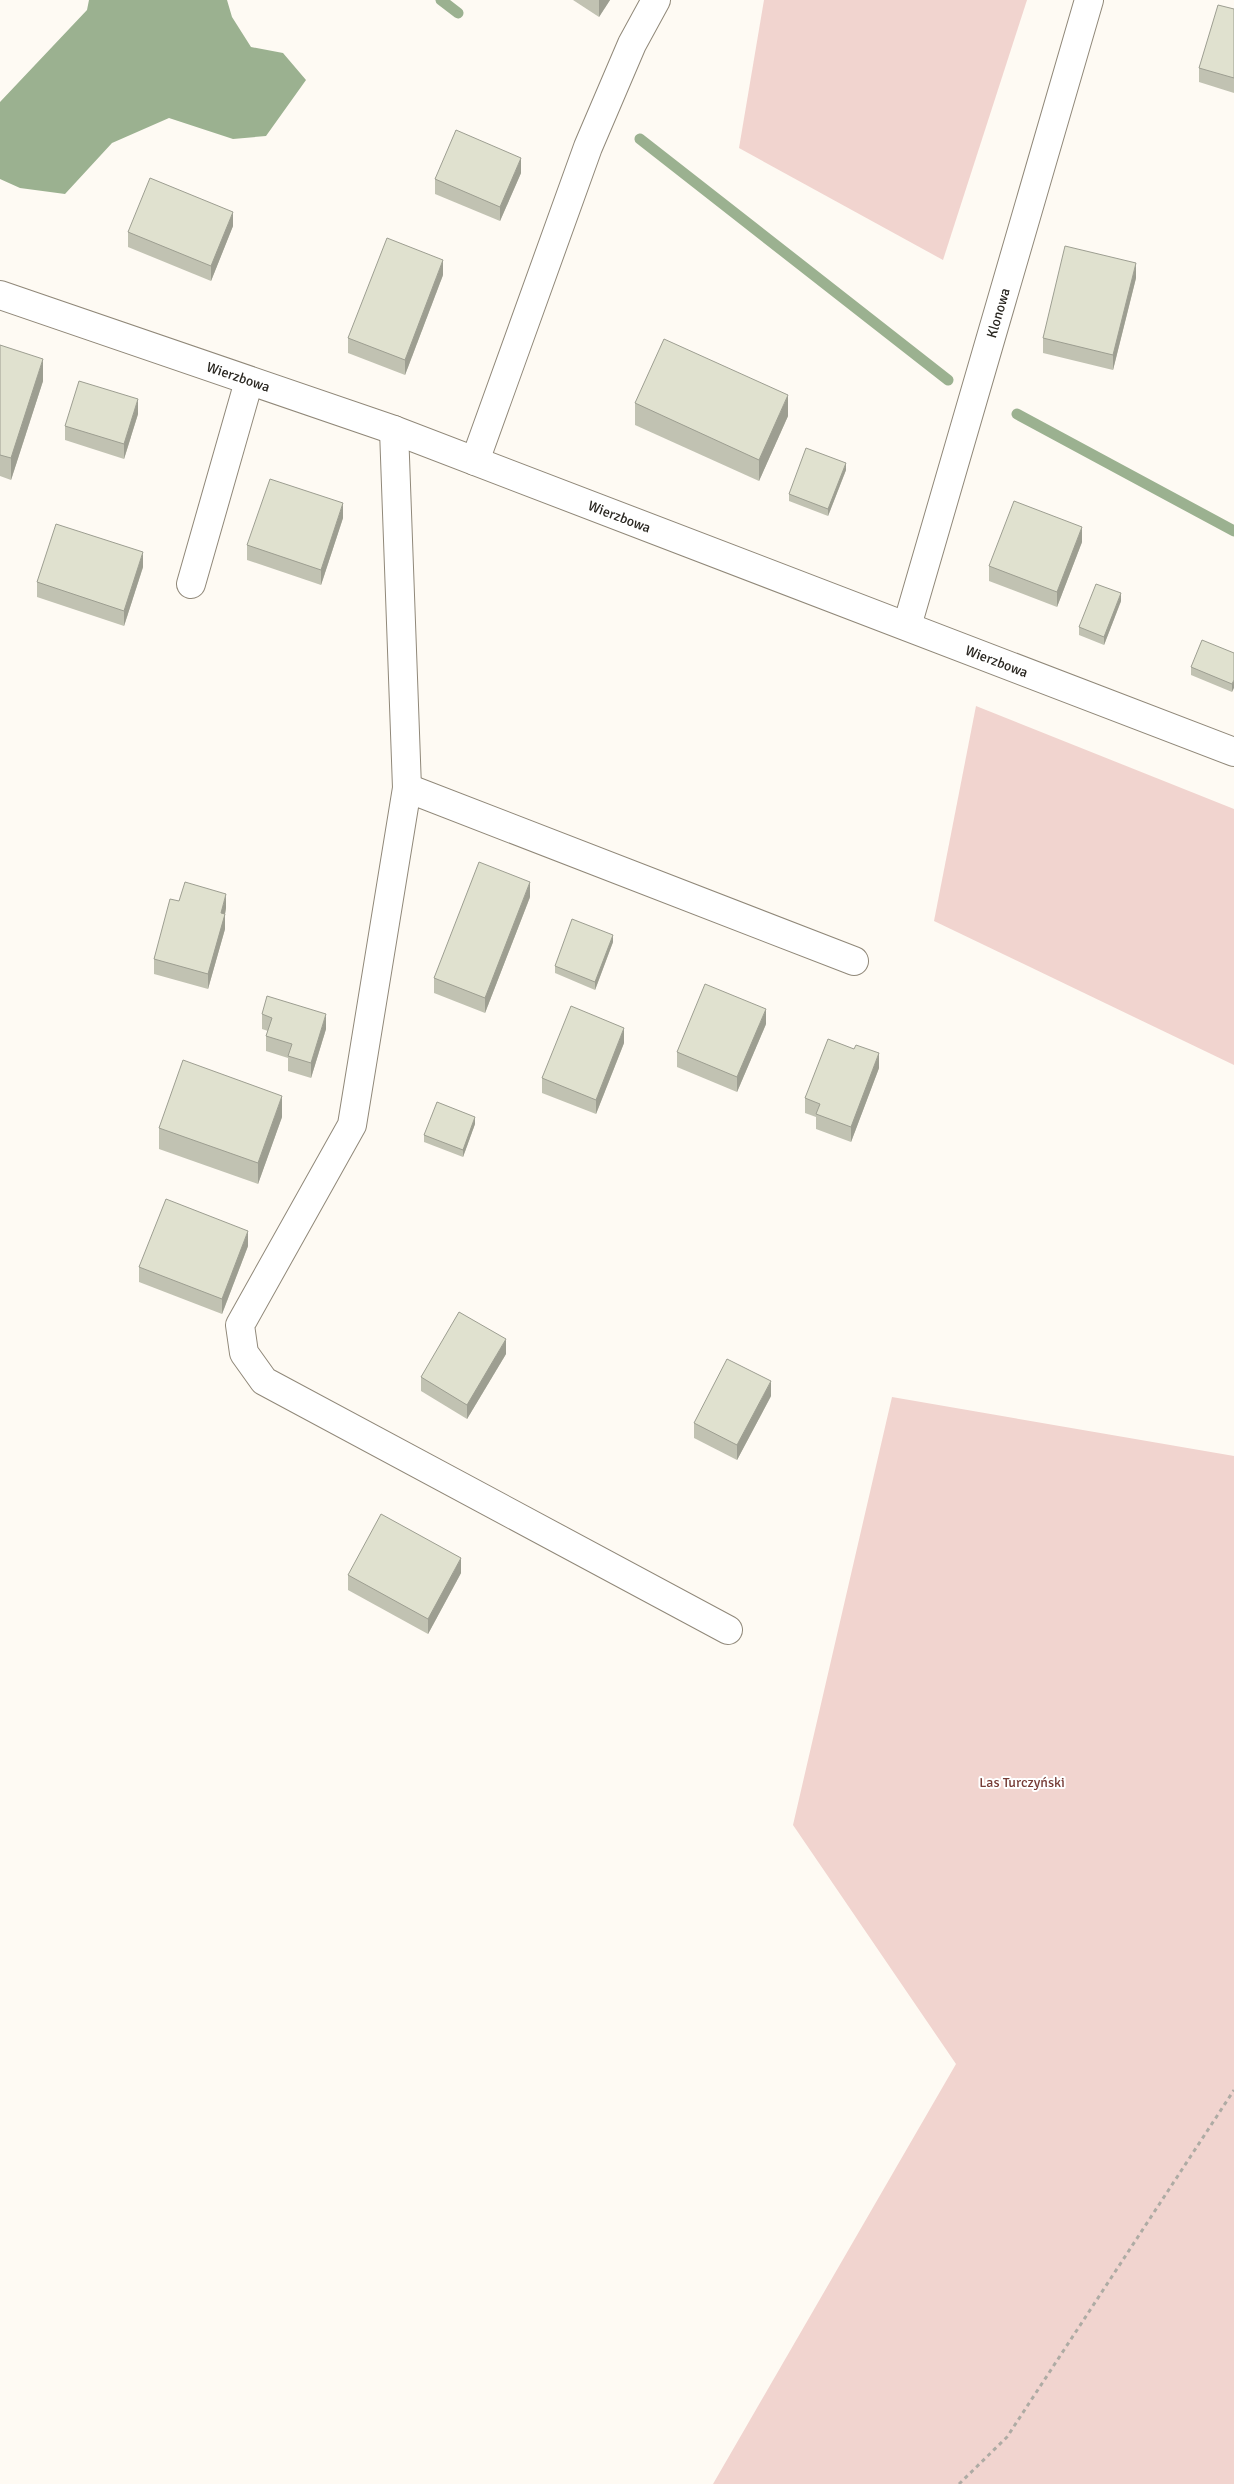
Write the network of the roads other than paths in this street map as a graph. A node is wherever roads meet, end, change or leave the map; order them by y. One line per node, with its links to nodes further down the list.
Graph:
1 (656, 0): 6 (street)
2 (1089, 0): 8 (street, Klonowa)
3 (0, 295): 4 (street, Wierzbowa)
4 (249, 380): 5 (street, Wierzbowa); 7 (street)
5 (394, 430): 6 (street, Wierzbowa); 10 (street)
6 (475, 461): 8 (street, Wierzbowa)
7 (191, 584)
8 (907, 626): 9 (street, Wierzbowa)
9 (1234, 752)
10 (407, 788): 11 (street); 12 (street)
11 (854, 961)
12 (728, 1630)

